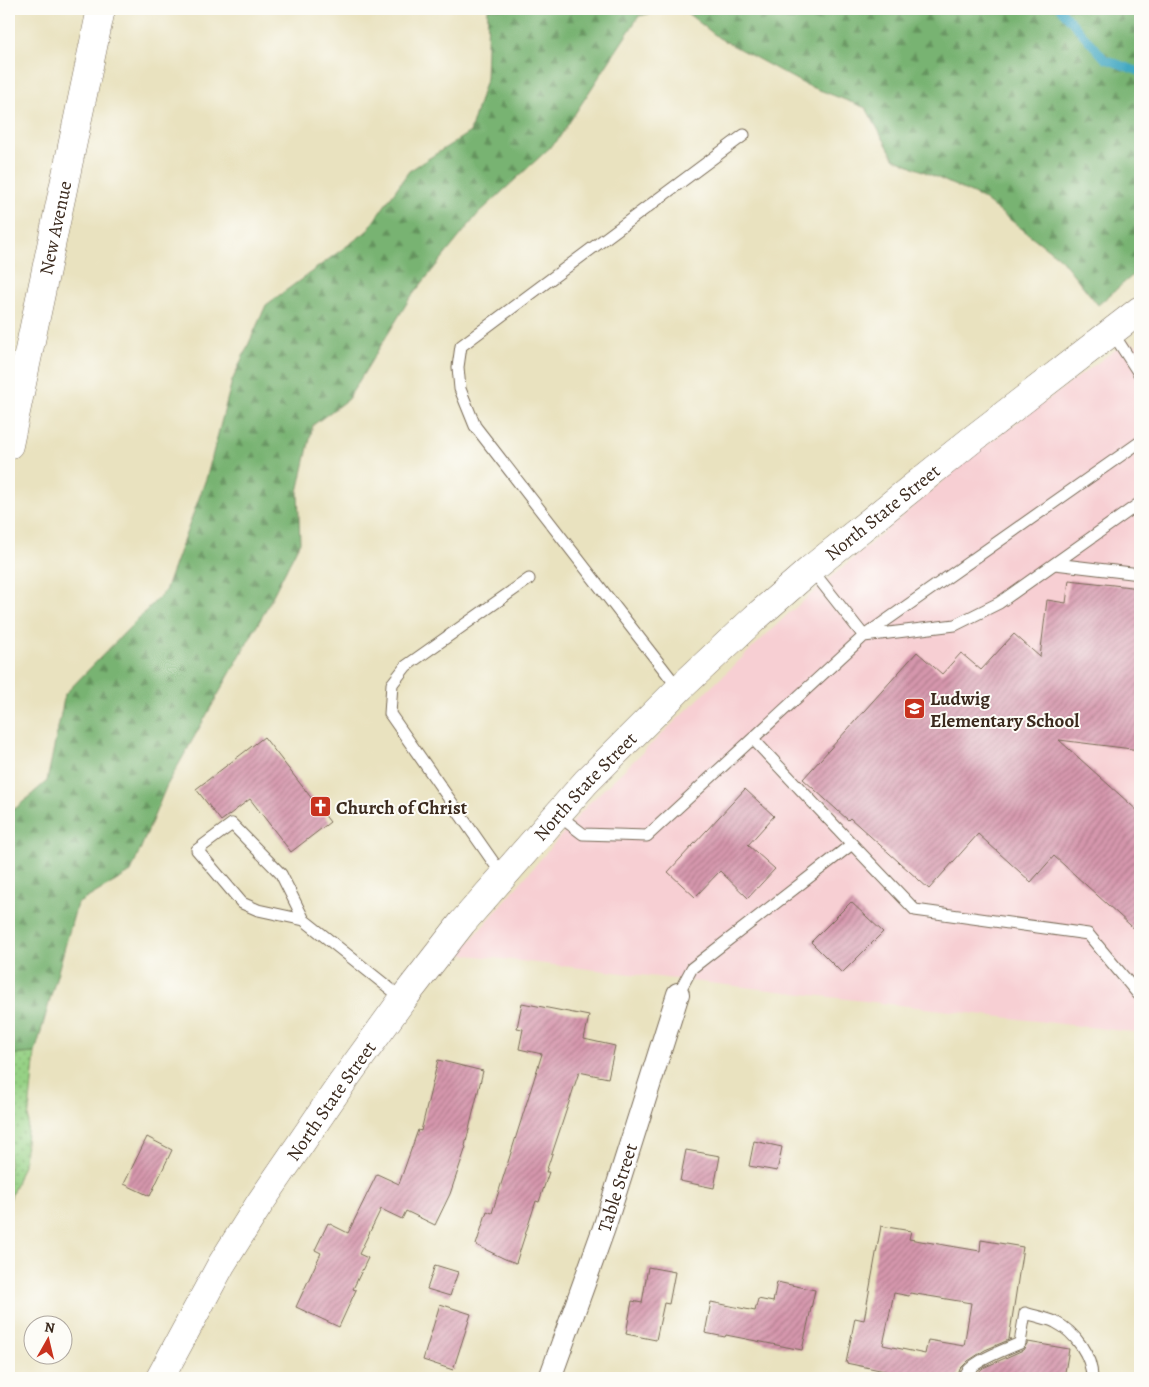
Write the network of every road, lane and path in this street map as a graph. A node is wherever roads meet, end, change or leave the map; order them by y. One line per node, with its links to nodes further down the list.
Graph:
1 (101, 9): 7 (main road, New Avenue)
2 (744, 135): 14 (lane)
3 (1140, 310): 4 (main road, North State Street)
4 (1112, 332): 5 (lane); 10 (main road, North State Street)
5 (1140, 375)
6 (1140, 442): 13 (lane)
7 (9, 445)
8 (1140, 503): 9 (lane)
9 (1055, 564): 11 (lane); 13 (lane)
10 (811, 569): 13 (lane); 14 (main road, North State Street)
11 (1140, 574)
12 (529, 579): 18 (lane)
13 (864, 636): 15 (lane)
14 (679, 689): 16 (main road, North State Street)
15 (753, 739): 16 (lane); 17 (lane)
16 (558, 815): 18 (main road, North State Street)
17 (852, 844): 20 (lane); 21 (lane)
18 (503, 876): 22 (main road, North State Street)
19 (304, 920): 19 (lane); 22 (lane)
20 (1140, 992)
21 (678, 994): 23 (street, Table Street)
22 (403, 999): 24 (main road, North State Street)
23 (554, 1377)
24 (160, 1378)
25 (964, 1378): 26 (lane)
26 (1092, 1378)

